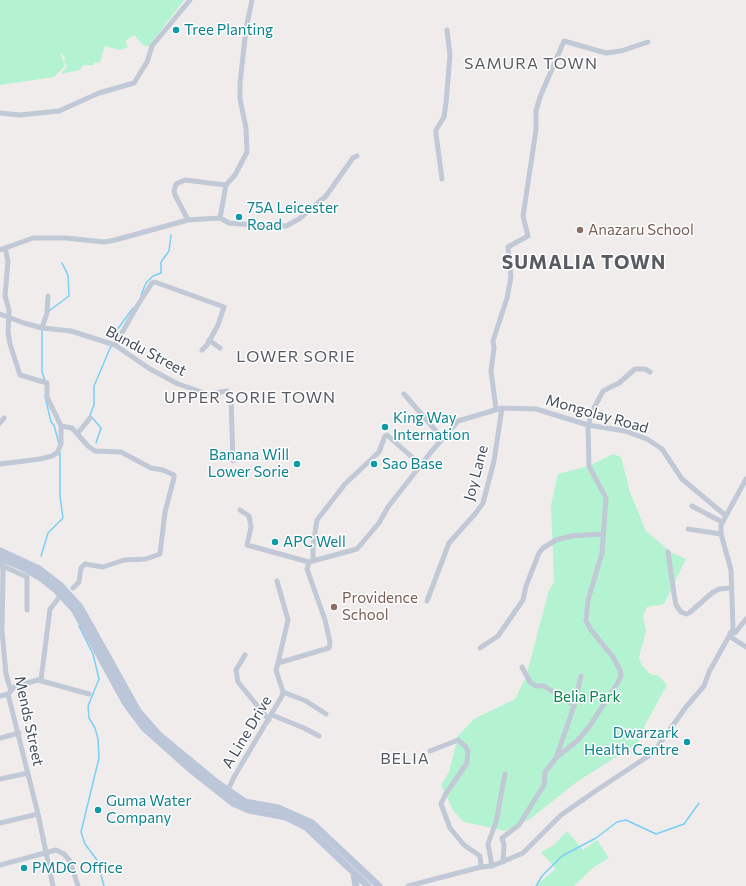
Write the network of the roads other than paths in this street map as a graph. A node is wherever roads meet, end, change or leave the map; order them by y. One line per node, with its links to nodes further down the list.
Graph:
1 (190, 0): 5 (street)
2 (252, 0): 8 (street)
3 (447, 30): 7 (street)
4 (648, 42): 22 (street, Joy Lane)
5 (0, 114)
6 (357, 156): 9 (street)
7 (442, 179)
8 (226, 185): 9 (street); 10 (street)
9 (220, 218): 10 (street)
10 (188, 220): 11 (street)
11 (3, 249): 14 (street)
12 (48, 296): 15 (street)
13 (0, 314): 14 (street, Bundu Street)
14 (9, 319): 15 (street, Bundu Street); 25 (street)
15 (42, 328): 17 (street, Bundu Street)
16 (209, 340): 17 (street); 18 (street); 19 (street)
17 (115, 345): 28 (street, Bundu Street)
18 (220, 348)
19 (202, 350)
20 (650, 372): 24 (street)
21 (404, 394): 27 (street)
22 (499, 408): 24 (street, Mongolay Road); 27 (street, Mongolay Road); 46 (street, Joy Lane)
23 (90, 418): 26 (street)
24 (588, 425): 34 (street, Mongolay Road); 37 (street)
25 (61, 426): 26 (street); 29 (street)
26 (78, 433): 43 (street)
27 (443, 439): 30 (street, Mongolay Road)
28 (233, 461)
29 (0, 464)
30 (421, 465): 41 (street, Mongolay Road); 41 (street)
31 (746, 479): 34 (street)
32 (692, 506): 35 (street)
33 (240, 510): 41 (street)
34 (725, 516): 35 (street)
35 (722, 522): 38 (street)
36 (688, 529): 38 (street)
37 (602, 534): 51 (street); 70 (street)
38 (721, 534): 44 (street)
39 (668, 552): 44 (street)
40 (1, 558): 45 (main road); 47 (street); 53 (street, Mends Street); 74 (main road)
41 (311, 561): 54 (street)
42 (277, 581): 54 (street, A Line Drive)
43 (73, 588)
44 (731, 588): 49 (street)
45 (61, 595): 57 (street); 74 (main road)
46 (427, 601)
47 (27, 610)
48 (746, 620): 49 (street)
49 (730, 634): 50 (street); 78 (street)
50 (746, 647)
51 (480, 648)
52 (244, 655): 65 (street)
53 (2, 661): 58 (street, Mends Street)
54 (278, 663): 59 (street, A Line Drive)
55 (522, 667): 62 (street)
56 (581, 676): 62 (street)
57 (42, 680): 58 (street); 60 (street)
58 (10, 692): 61 (street); 66 (street, Mends Street)
59 (283, 692): 63 (street); 64 (street, A Line Drive)
60 (89, 694)
61 (0, 696)
62 (573, 705): 70 (street)
63 (326, 714)
64 (272, 715): 65 (street, A Line Drive); 67 (street)
65 (268, 720): 74 (street, A Line Drive)
66 (19, 733): 68 (street); 71 (street, Mends Street)
67 (318, 736)
68 (0, 738)
69 (430, 751): 81 (street)
70 (556, 758): 78 (street)
71 (28, 773): 73 (street); 75 (street, Mends Street)
72 (505, 774): 80 (street)
73 (0, 779)
74 (227, 794): 82 (main road); 87 (main road)
75 (38, 814): 76 (street); 77 (street, Mends Street)
76 (0, 823)
77 (46, 853): 79 (street); 83 (street, Mends Street); 84 (street)
78 (502, 862): 80 (street)
79 (0, 865)
80 (492, 866): 81 (street)
81 (481, 867): 88 (street)
82 (354, 874): 85 (main road); 86 (main road)
83 (53, 886)
84 (78, 886)
85 (356, 886)
86 (368, 886)
87 (379, 886)
88 (408, 886)

